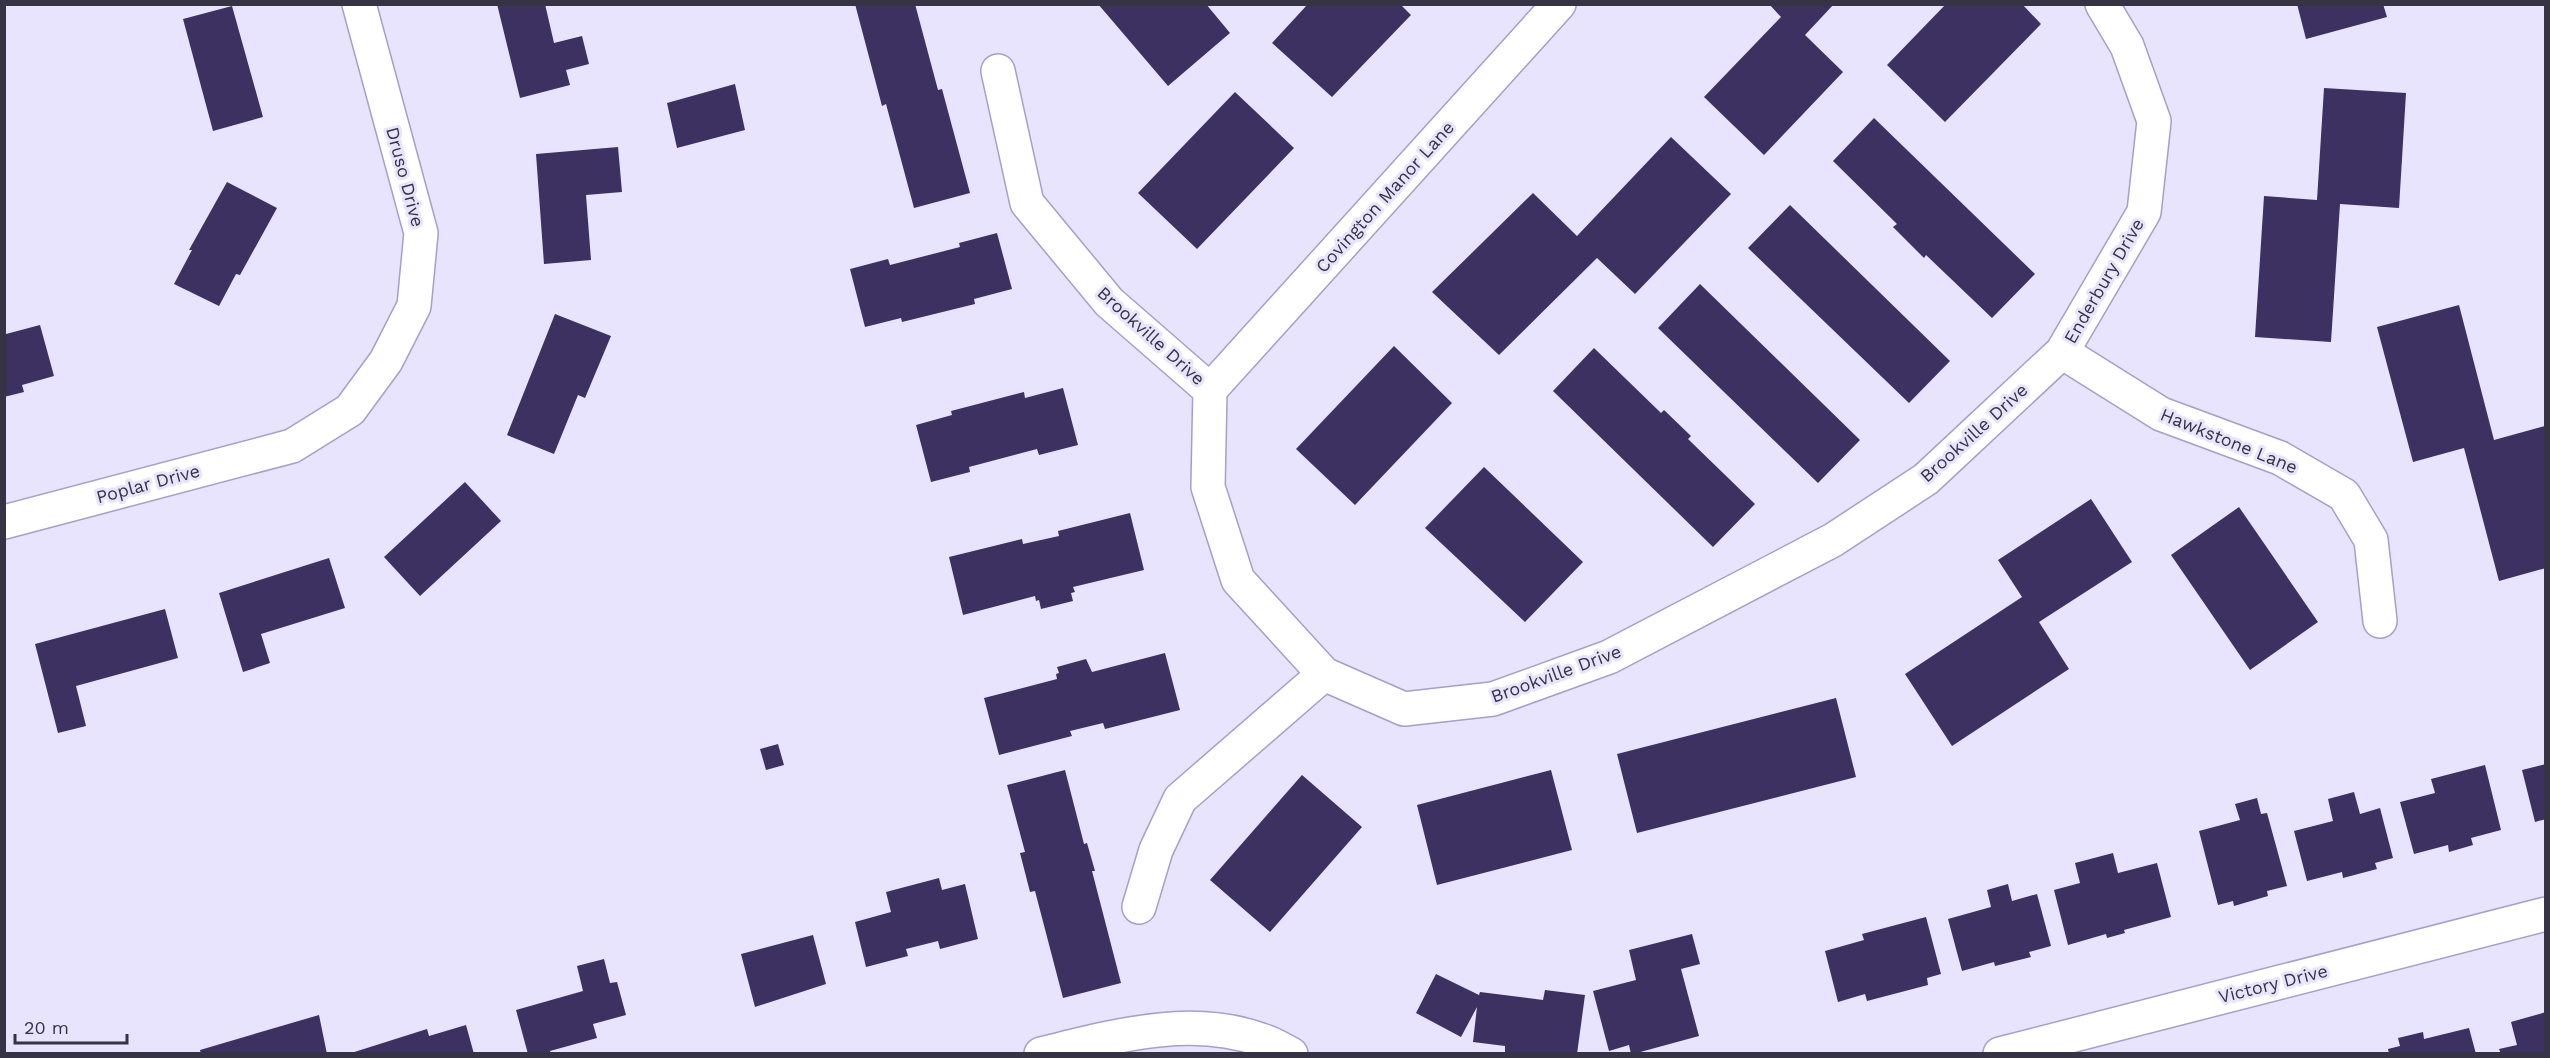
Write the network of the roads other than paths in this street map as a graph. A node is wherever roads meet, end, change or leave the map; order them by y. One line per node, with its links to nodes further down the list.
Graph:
1 (359, 4): 7 (street, Druso Drive)
2 (1559, 4): 6 (street, Covington Manor Lane)
3 (2102, 4): 5 (street, Enderbury Drive)
4 (998, 71): 6 (street, Brookville Drive)
5 (2062, 352): 9 (street, Hawkstone Lane); 10 (street, Brookville Drive)
6 (1210, 390): 10 (street, Brookville Drive)
7 (292, 446): 8 (street, Poplar Drive)
8 (4, 522)
9 (2380, 621)
10 (1324, 674): 11 (street)
11 (1139, 907)
12 (2546, 914): 15 (street, Victory Drive)
13 (1041, 1053): 14 (street)
14 (1291, 1053)
15 (2000, 1053)

